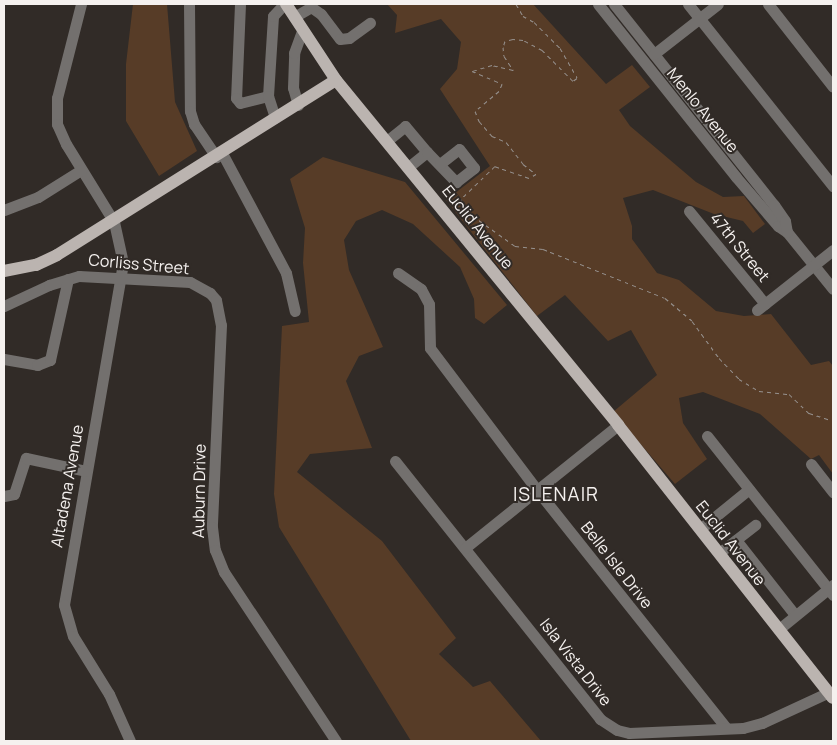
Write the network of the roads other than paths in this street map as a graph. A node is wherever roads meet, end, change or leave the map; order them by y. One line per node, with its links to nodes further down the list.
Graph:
1 (81, 4): 25 (street, Altadena Avenue)
2 (189, 4): 22 (street)
3 (240, 4): 17 (street)
4 (285, 4): 10 (main road, Euclid Avenue); 17 (street)
5 (598, 4): 30 (street, Menlo Avenue)
6 (614, 4): 14 (street, Menlo Avenue)
7 (688, 4): 11 (street)
8 (718, 4): 11 (street)
9 (768, 4): 16 (street)
10 (294, 17): 12 (street); 13 (main road, Euclid Avenue)
11 (700, 18): 14 (street); 26 (street)
12 (370, 23)
13 (302, 31): 15 (main road, Euclid Avenue); 18 (street)
14 (654, 54): 30 (street, Menlo Avenue)
15 (336, 80): 18 (main road); 20 (main road, Euclid Avenue)
16 (833, 87)
17 (268, 96): 19 (street)
18 (298, 105): 19 (main road)
19 (276, 118): 22 (main road)
20 (388, 140): 21 (street); 24 (main road, Euclid Avenue)
21 (427, 152): 23 (street); 24 (street)
22 (219, 155): 29 (main road); 39 (street)
23 (440, 164)
24 (410, 166): 42 (main road, Euclid Avenue)
25 (81, 170): 27 (street); 29 (street, Altadena Avenue)
26 (833, 186)
27 (4, 210)
28 (690, 211): 32 (street, 47th Street)
29 (114, 222): 33 (main road); 36 (street, Altadena Avenue)
30 (787, 232): 32 (street, Menlo Avenue)
31 (833, 250): 32 (street)
32 (814, 265): 37 (street, Menlo Avenue)
33 (4, 271)
34 (398, 273): 48 (street, Belle Isle Drive)
35 (68, 279): 36 (street, Corliss Street); 38 (street, Corliss Street); 41 (street)
36 (122, 280): 40 (street, Corliss Street); 46 (street, Altadena Avenue)
37 (833, 289)
38 (4, 306)
39 (295, 312)
40 (221, 325): 62 (street, Auburn Drive)
41 (4, 359)
42 (618, 425): 48 (street); 52 (main road, Euclid Avenue)
43 (707, 436): 47 (street)
44 (395, 460): 54 (street, Isla Vista Drive)
45 (811, 464): 49 (street)
46 (86, 470): 50 (street); 61 (street, Altadena Avenue)
47 (749, 489): 52 (street); 56 (street)
48 (537, 490): 54 (street); 60 (street, Belle Isle Drive)
49 (833, 492)
50 (4, 496)
51 (755, 525): 53 (street)
52 (700, 529): 55 (main road, Euclid Avenue)
53 (736, 540): 55 (street); 57 (street)
54 (465, 548): 60 (street, Isla Vista Drive)
55 (719, 553): 58 (main road, Euclid Avenue)
56 (832, 589): 57 (street)
57 (795, 615): 58 (street)
58 (779, 629): 59 (main road, Euclid Avenue)
59 (831, 695): 60 (street, Isla Vista Drive)
60 (726, 728)
61 (130, 741)
62 (336, 741)

